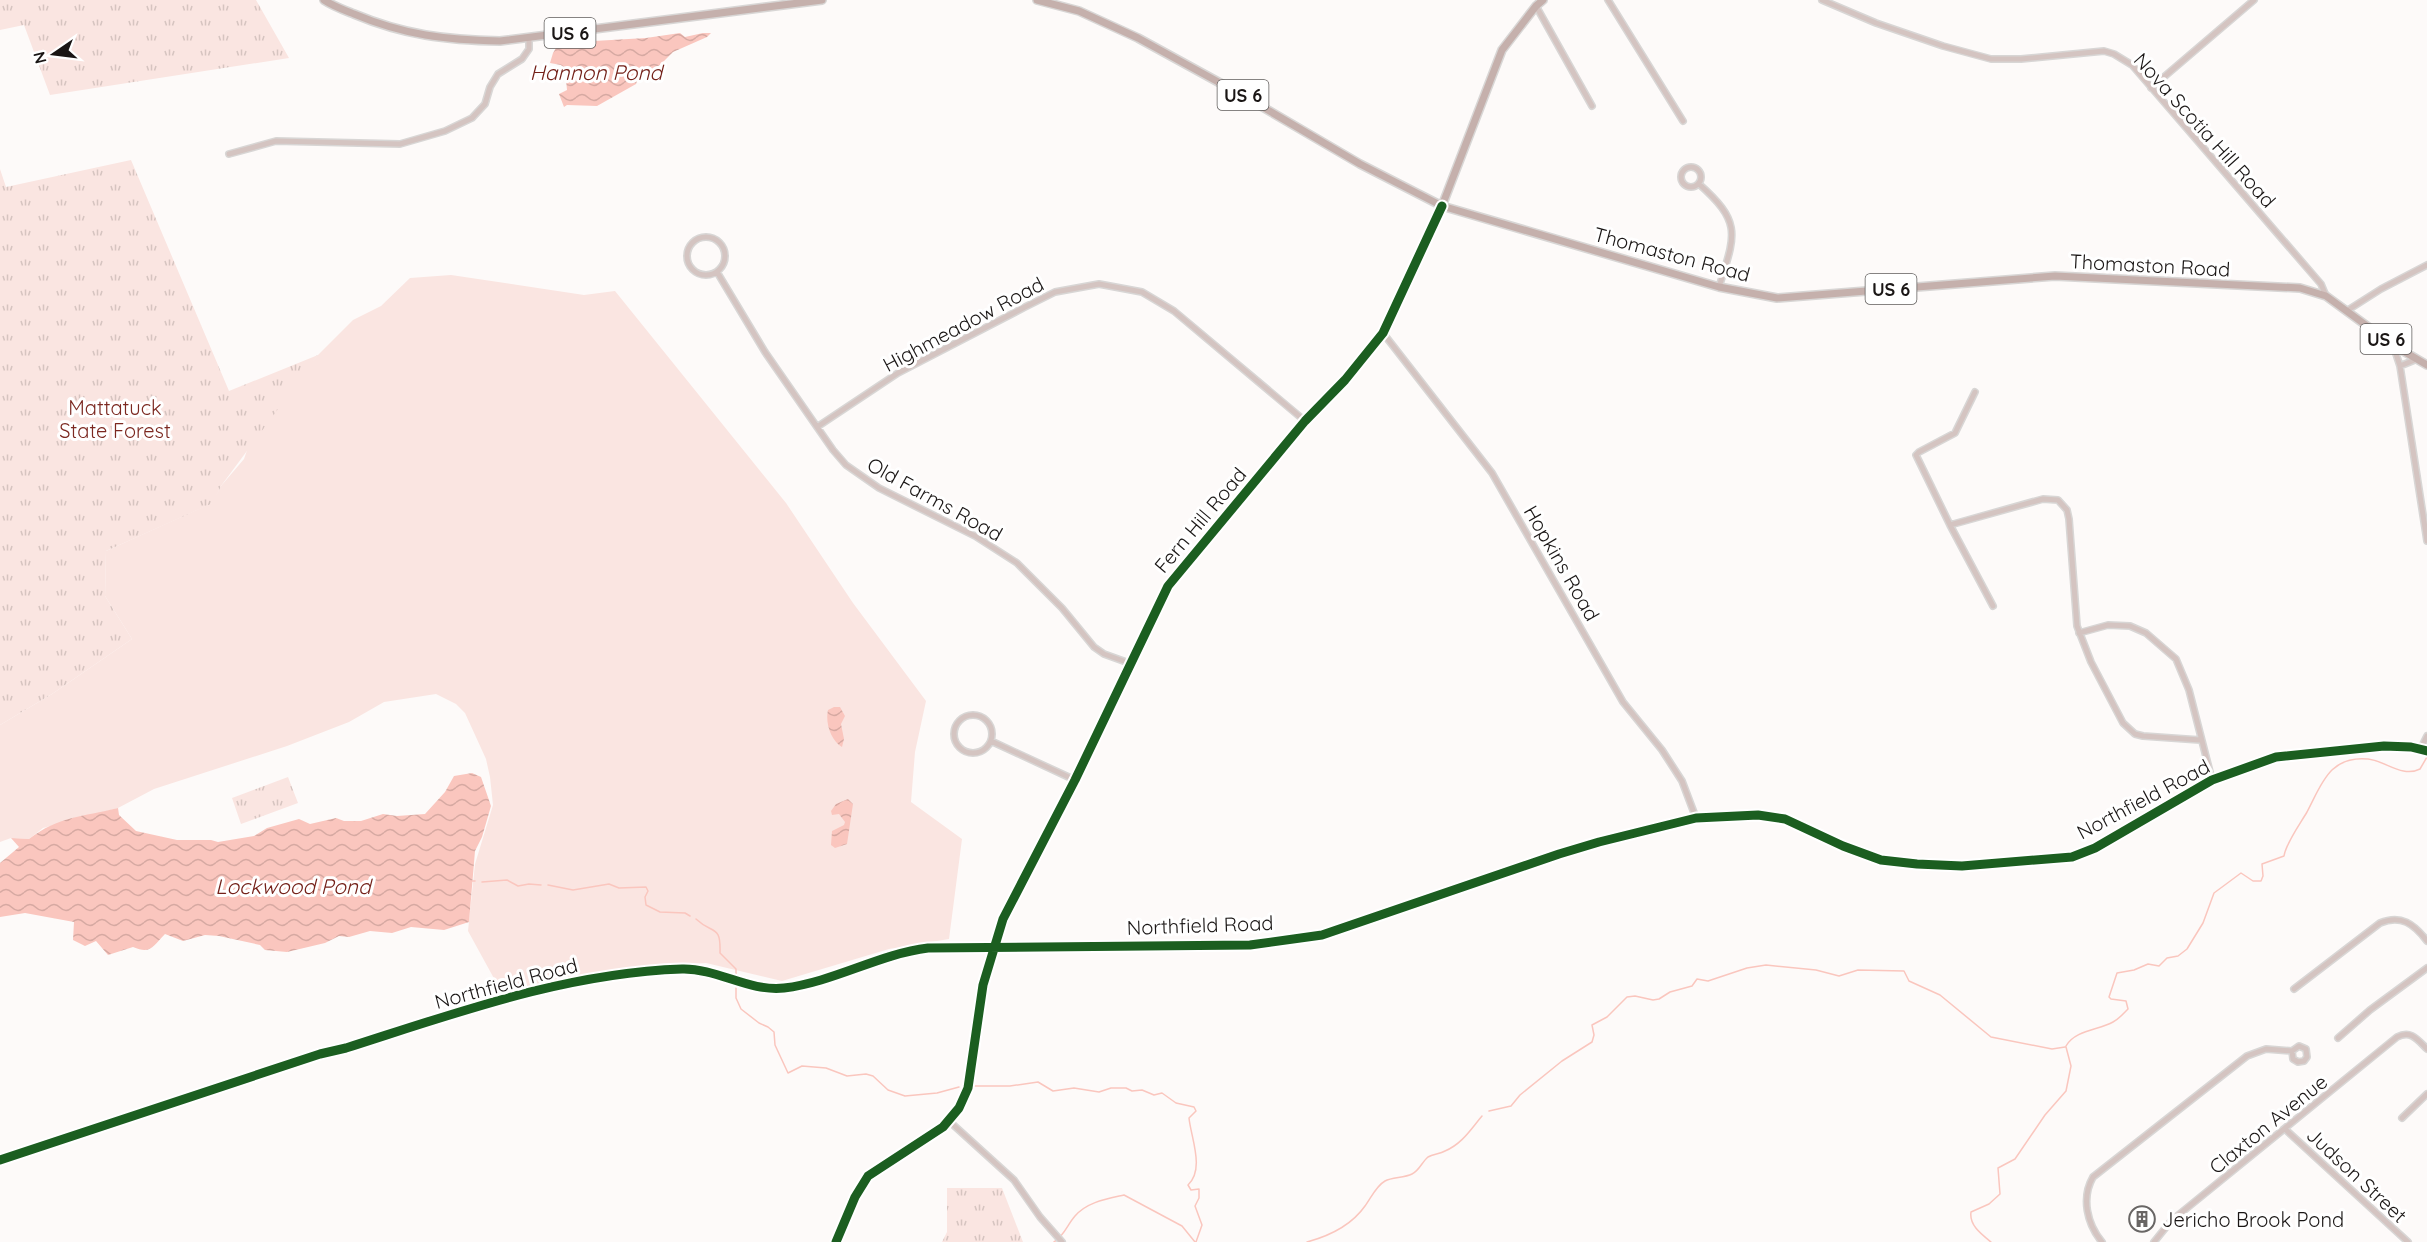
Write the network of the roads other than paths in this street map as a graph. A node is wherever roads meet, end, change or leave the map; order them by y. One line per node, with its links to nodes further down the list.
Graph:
1 (324, 0): 9 (main road, US 6)
2 (822, 0): 9 (main road, US 6)
3 (1037, 0): 15 (main road, Thomaston Road / US 6)
4 (1543, 0): 8 (main road)
5 (1608, 0): 12 (street)
6 (1822, 0): 10 (street, Nova Scotia Hill Road)
7 (2254, 0): 10 (street)
8 (1536, 6): 11 (street); 15 (main road)
9 (529, 39): 13 (street)
10 (2151, 88): 19 (street, Nova Scotia Hill Road)
11 (1592, 106)
12 (1683, 121)
13 (229, 154)
14 (1699, 184): 18 (street)
15 (1442, 206): 18 (main road, Thomaston Road / US 6); 21 (street, Fern Hill Road)
16 (2427, 265): 20 (street)
17 (717, 272): 17 (street); 28 (street, Old Farms Road)
18 (1719, 287): 19 (main road, Thomaston Road / US 6)
19 (2326, 296): 20 (main road, Thomaston Road / US 6)
20 (2348, 310): 22 (main road, US 6)
21 (1383, 333): 27 (street, Fern Hill Road); 40 (street, Hopkins Road)
22 (2393, 345): 23 (main road, US 6); 25 (street)
23 (2417, 359): 24 (main road, US 6); 25 (street)
24 (2427, 365)
25 (2400, 366): 30 (street)
26 (1975, 392): 29 (street)
27 (1305, 421): 28 (street, Highmeadow Road); 33 (street, Fern Hill Road)
28 (817, 427): 33 (street, Old Farms Road)
29 (1950, 525): 31 (street); 32 (street)
30 (2427, 541)
31 (1993, 606)
32 (2079, 633): 35 (street); 35 (street)
33 (1129, 663): 38 (street, Fern Hill Road)
34 (2427, 736): 37 (street)
35 (2200, 740): 39 (street)
36 (990, 741): 36 (street); 38 (street)
37 (2425, 750): 39 (street, Northfield Road)
38 (1075, 780): 42 (street, Fern Hill Road)
39 (2212, 780): 40 (street, Northfield Road)
40 (1696, 818): 42 (street, Northfield Road)
41 (2427, 941): 44 (street)
42 (993, 947): 50 (street, Fern Hill Road); 52 (street, Northfield Road)
43 (2427, 968): 45 (street)
44 (2294, 989)
45 (2338, 1038)
46 (2427, 1049): 51 (street, Claxton Avenue)
47 (2292, 1051): 55 (street)
48 (2427, 1094): 49 (street)
49 (2402, 1118)
50 (950, 1121): 53 (street); 54 (street)
51 (2286, 1130): 56 (street, Claxton Avenue); 57 (street, Judson Street)
52 (0, 1160)
53 (1060, 1240)
54 (837, 1242)
55 (2102, 1242)
56 (2154, 1242)
57 (2408, 1242)

